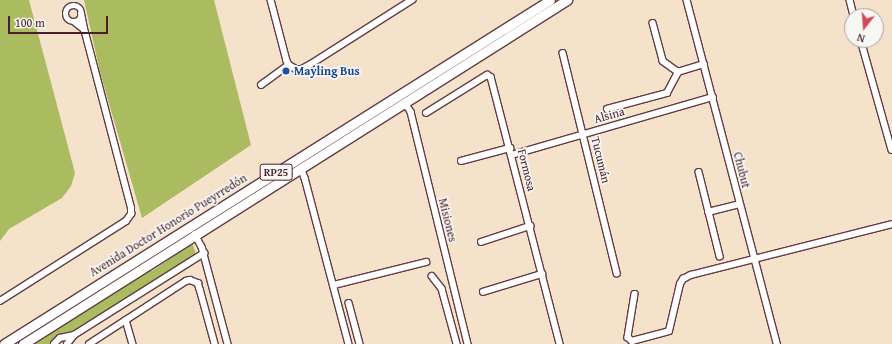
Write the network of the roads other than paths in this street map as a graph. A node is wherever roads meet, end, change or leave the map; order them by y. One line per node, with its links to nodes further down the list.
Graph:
1 (271, 0): 13 (street)
2 (412, 0): 13 (street)
3 (550, 0): 30 (main road, Avenida Doctor Honorio Pueyrredón / RP25)
4 (567, 0): 17 (main road, Avenida Doctor Honorio Pueyrredón / RP25)
5 (687, 0): 12 (street, Chubut)
6 (81, 14): 7 (street); 7 (street); 9 (street)
7 (75, 22): 9 (street)
8 (653, 23): 14 (street)
9 (84, 29): 44 (street)
10 (863, 48): 22 (street)
11 (563, 53): 20 (street, Tucumán)
12 (704, 64): 14 (street); 16 (street, Chubut)
13 (289, 65): 15 (street)
14 (678, 72): 18 (street)
15 (261, 85)
16 (713, 97): 20 (street, Alsina); 27 (street, Chubut)
17 (405, 103): 25 (main road, Avenida Doctor Honorio Pueyrredón / RP25); 59 (street, Misiones)
18 (607, 109)
19 (426, 113): 21 (street, Formosa)
20 (583, 133): 23 (street, Alsina); 38 (street, Tucumán)
21 (510, 148): 23 (street, Formosa); 24 (street)
22 (892, 150)
23 (512, 155): 31 (street, Formosa)
24 (461, 161)
25 (301, 168): 32 (main road, Avenida Doctor Honorio Pueyrredón / RP25); 41 (street)
26 (699, 172): 28 (street)
27 (739, 204): 28 (street); 36 (street, Chubut)
28 (708, 212): 35 (street)
29 (892, 224): 36 (street)
30 (190, 225): 32 (street); 49 (main road, Avenida Doctor Honorio Pueyrredón / RP25)
31 (530, 226): 33 (street); 39 (street, Formosa)
32 (195, 235): 34 (street); 50 (main road, Avenida Doctor Honorio Pueyrredón / RP25)
33 (481, 242)
34 (204, 253): 47 (street); 55 (street)
35 (720, 256)
36 (754, 260): 43 (street); 61 (street, Chubut)
37 (426, 262): 41 (street)
38 (617, 273)
39 (542, 274): 42 (street); 60 (street, Formosa)
40 (432, 276): 58 (street)
41 (334, 285): 56 (street)
42 (483, 292)
43 (635, 294)
44 (0, 301)
45 (349, 303): 57 (street)
46 (126, 320): 52 (street); 53 (street); 54 (street)
47 (74, 335): 48 (street); 51 (street)
48 (68, 343)
49 (4, 344)
50 (22, 344)
51 (54, 344)
52 (90, 344)
53 (133, 344)
54 (215, 344)
55 (228, 344)
56 (349, 344)
57 (360, 344)
58 (457, 344)
59 (468, 344)
60 (560, 344)
61 (776, 344)

